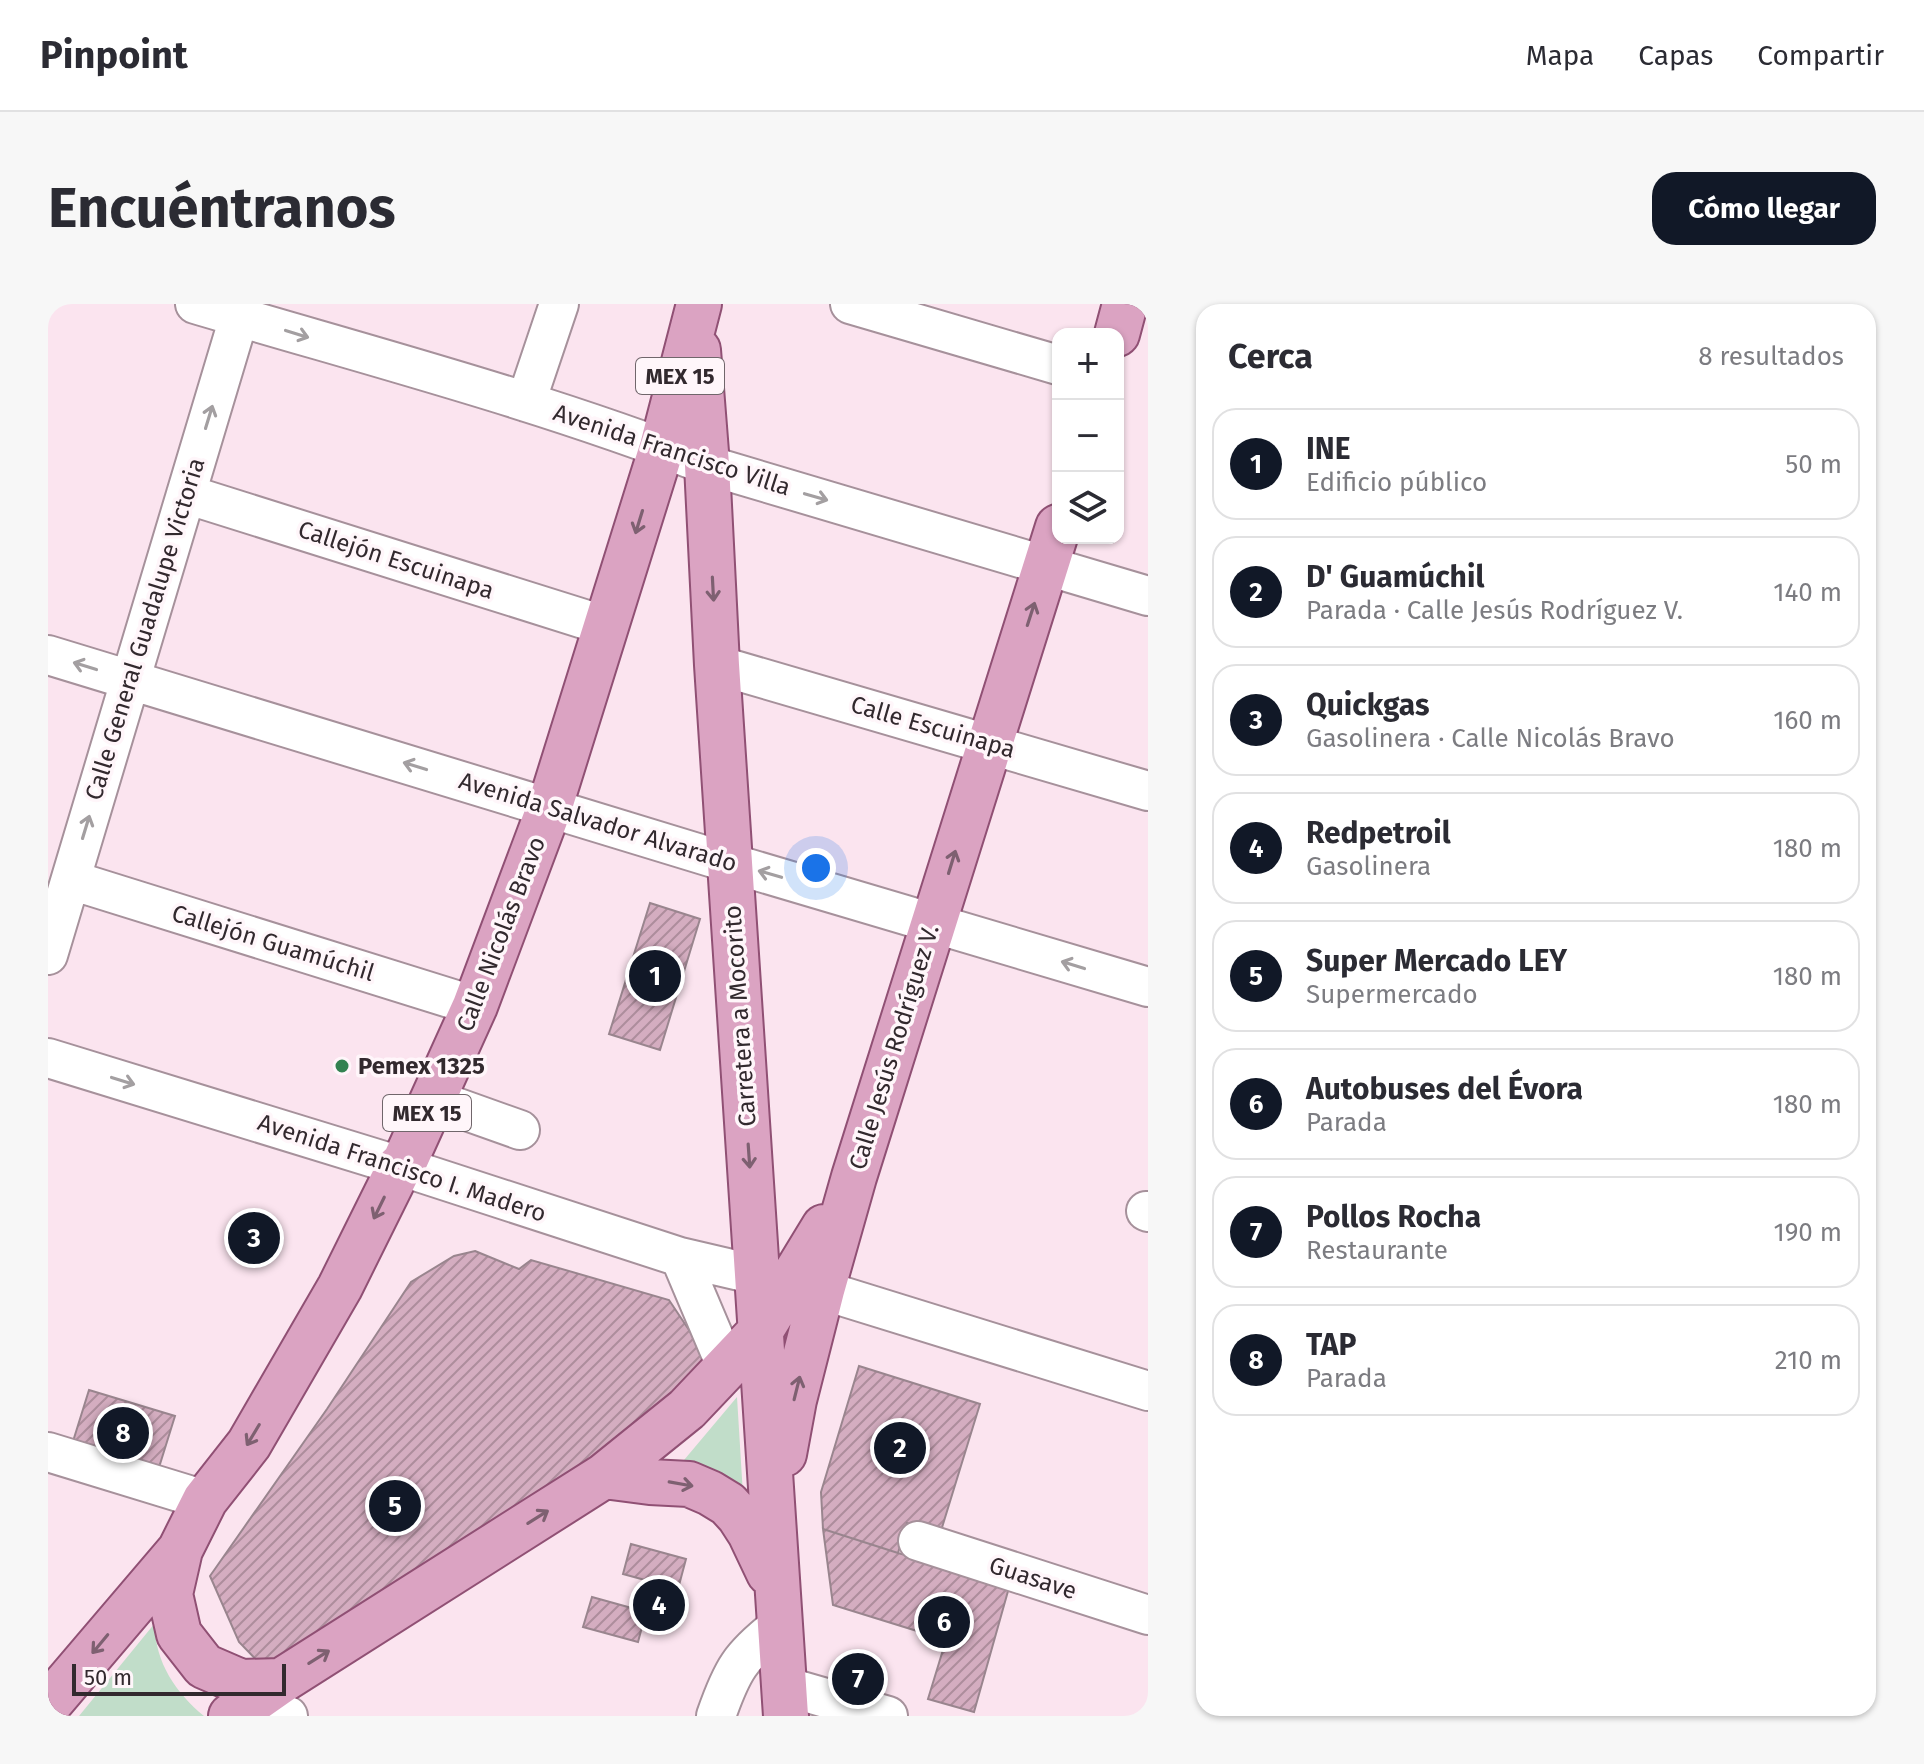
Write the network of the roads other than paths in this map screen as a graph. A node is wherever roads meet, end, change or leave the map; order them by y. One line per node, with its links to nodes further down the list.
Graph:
1 (195, 304): 5 (street, Avenida Francisco Villa)
2 (559, 304): 9 (street)
3 (850, 304): 8 (street)
4 (1125, 304): 7 (main road)
5 (241, 310): 9 (street, Avenida Francisco Villa, one-way to 9); 12 (street, Calle General Guadalupe Victoria, one-way to 5)
6 (697, 310): 10 (main road, Calle Nicolás Bravo / MEX 15); 11 (main road, Carretera a Mocorito)
7 (1119, 328)
8 (1052, 363)
9 (526, 402): 10 (street, Avenida Francisco Villa)
10 (662, 447): 11 (street, Avenida Francisco Villa); 15 (main road, Calle Nicolás Bravo / MEX 15, one-way to 15)
11 (707, 465): 13 (street, Avenida Francisco Villa, one-way to 13); 17 (main road, Carretera a Mocorito, one-way to 17)
12 (186, 494): 15 (street, Callejón Escuinapa); 18 (street, Calle General Guadalupe Victoria)
13 (1052, 546): 14 (street, Avenida Francisco Villa); 19 (main road, Calle Jesús Rodríguez V., one-way to 13)
14 (1148, 596)
15 (606, 626): 21 (main road, Calle Nicolás Bravo / MEX 15)
16 (48, 655): 18 (street, Avenida Salvador Alvarado, one-way to 16)
17 (717, 665): 19 (street, Calle Escuinapa); 22 (main road, Carretera a Mocorito)
18 (130, 680): 21 (street, Avenida Salvador Alvarado, one-way to 18); 23 (street, Calle General Guadalupe Victoria, one-way to 18)
19 (990, 744): 20 (street, Calle Escuinapa); 24 (main road, Calle Jesús Rodríguez V., one-way to 19)
20 (1148, 791)
21 (550, 806): 22 (street, Avenida Salvador Alvarado); 27 (main road, Calle Nicolás Bravo / MEX 15)
22 (730, 863): 24 (street, Avenida Salvador Alvarado, one-way to 22); 34 (main road, Carretera a Mocorito, one-way to 34)
23 (71, 880): 25 (street, Calle General Guadalupe Victoria); 27 (street, Callejón Guamúchil)
24 (933, 922): 26 (street, Avenida Salvador Alvarado, one-way to 24); 32 (main road, Calle Jesús Rodríguez V.)
25 (48, 955)
26 (1148, 987)
27 (475, 1006): 29 (main road, Calle Nicolás Bravo / MEX 15)
28 (48, 1058): 31 (street, Avenida Francisco I. Madero, one-way to 31)
29 (433, 1099): 30 (street); 31 (main road, Calle Nicolás Bravo / MEX 15)
30 (520, 1130)
31 (400, 1166): 33 (street, Avenida Francisco I. Madero); 41 (main road, Calle Nicolás Bravo / MEX 15, one-way to 41)
32 (854, 1177): 35 (main road, Calle Jesús Rodríguez V.); 36 (main road)
33 (680, 1257): 34 (street, Avenida Francisco I. Madero); 37 (street)
34 (757, 1275): 36 (main road, Carretera a Mocorito)
35 (822, 1290): 38 (street); 44 (main road, Calle Jesús Rodríguez V., one-way to 35)
36 (762, 1329): 37 (main road); 44 (main road, Carretera a Mocorito)
37 (727, 1368): 40 (main road)
38 (1148, 1391)
39 (48, 1452): 41 (street)
40 (604, 1476): 44 (main road, one-way to 44); 48 (main road, one-way to 40)
41 (205, 1500): 43 (main road, Calle Nicolás Bravo / MEX 15)
42 (918, 1541): 45 (street, Guasave)
43 (180, 1550): 47 (main road, Calle Nicolás Bravo / MEX 15, one-way to 47); 48 (main road)
44 (777, 1597): 46 (main road, Carretera a Mocorito); 49 (street)
45 (1148, 1615)
46 (785, 1701): 50 (street)
47 (48, 1705)
48 (260, 1706)
49 (716, 1716)
50 (888, 1716)

